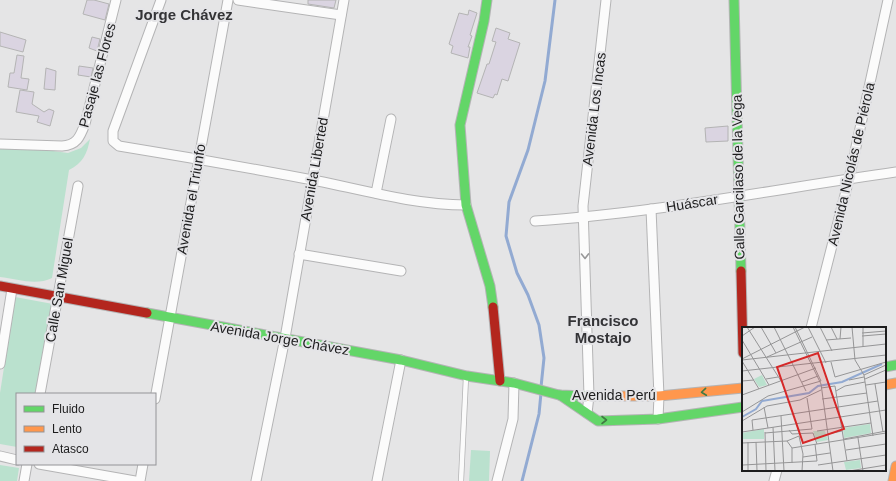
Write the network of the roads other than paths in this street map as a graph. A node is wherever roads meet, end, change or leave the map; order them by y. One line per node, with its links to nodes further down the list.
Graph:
1 (116, 0): 12 (street, Pasaje las Flores)
2 (162, 0): 13 (street)
3 (228, 0): 13 (street, Avenida el Triunfo)
4 (238, 0): 10 (street)
5 (344, 0): 10 (street, Avenida Liberted)
6 (487, 0): 20 (street)
7 (606, 0): 22 (street, Avenida Los Incas)
8 (734, 0): 19 (street, Calle Garcilaso de la Vega)
9 (888, 0): 15 (street, Avenida Nicolás de Piérola)
10 (341, 15): 16 (street, Avenida Liberted)
11 (391, 118): 18 (street)
12 (0, 144)
13 (199, 159): 16 (street); 29 (street, Avenida el Triunfo)
14 (896, 172): 15 (street, Huáscar)
15 (849, 179): 19 (street, Huáscar); 31 (street, Avenida Nicolás de Piérola)
16 (312, 180): 18 (street); 24 (street, Avenida Liberted)
17 (78, 186): 28 (street, Calle San Miguel)
18 (376, 193): 20 (street)
19 (739, 195): 21 (street, Huáscar); 30 (street, Calle Garcilaso de la Vega)
20 (466, 205): 38 (street)
21 (651, 209): 22 (street, Huáscar); 47 (street)
22 (584, 218): 23 (street, Huáscar); 46 (street, Avenida Los Incas, one-way to 46)
23 (535, 221)
24 (299, 254): 25 (street); 32 (street, Avenida Liberted)
25 (401, 271)
26 (0, 286): 27 (street, Avenida Jorge Chávez)
27 (12, 289): 28 (street, Avenida Jorge Chávez); 34 (street)
28 (58, 297): 29 (street, Avenida Jorge Chávez); 43 (street, Calle San Miguel)
29 (170, 317): 32 (street, Avenida Jorge Chávez); 44 (street, Avenida el Triunfo)
30 (742, 327)
31 (811, 327)
32 (285, 338): 33 (street, Avenida Jorge Chávez); 61 (street, Avenida Liberted)
33 (401, 360): 37 (street, Avenida Jorge Chávez); 62 (street)
34 (0, 364)
35 (896, 365): 36 (street)
36 (886, 367)
37 (466, 376): 38 (street, Avenida Jorge Chávez); 63 (lane)
38 (500, 381): 40 (street, Avenida Jorge Chávez)
39 (896, 383): 41 (street)
40 (518, 385): 45 (street, Avenida Jorge Chávez); 64 (street)
41 (886, 385)
42 (742, 388): 47 (street, Avenida Perú, one-way to 47)
43 (40, 393)
44 (156, 394)
45 (555, 394): 46 (street, Avenida Perú); 49 (street, Avenida Perú)
46 (588, 396): 47 (street, Avenida Perú); 49 (street, Avenida Los Incas)
47 (659, 396): 50 (street)
48 (742, 407): 50 (street, Avenida Perú)
49 (587, 414): 50 (street, Avenida Perú, one-way to 50)
50 (658, 419)
51 (0, 456): 52 (street)
52 (16, 460)
53 (27, 465): 58 (street)
54 (45, 465): 59 (street)
55 (143, 465): 60 (street)
56 (896, 466): 66 (street)
57 (777, 471): 65 (street)
58 (24, 481)
59 (135, 481)
60 (140, 481)
61 (256, 481)
62 (377, 481)
63 (461, 481)
64 (497, 481)
65 (774, 481)
66 (893, 481)

